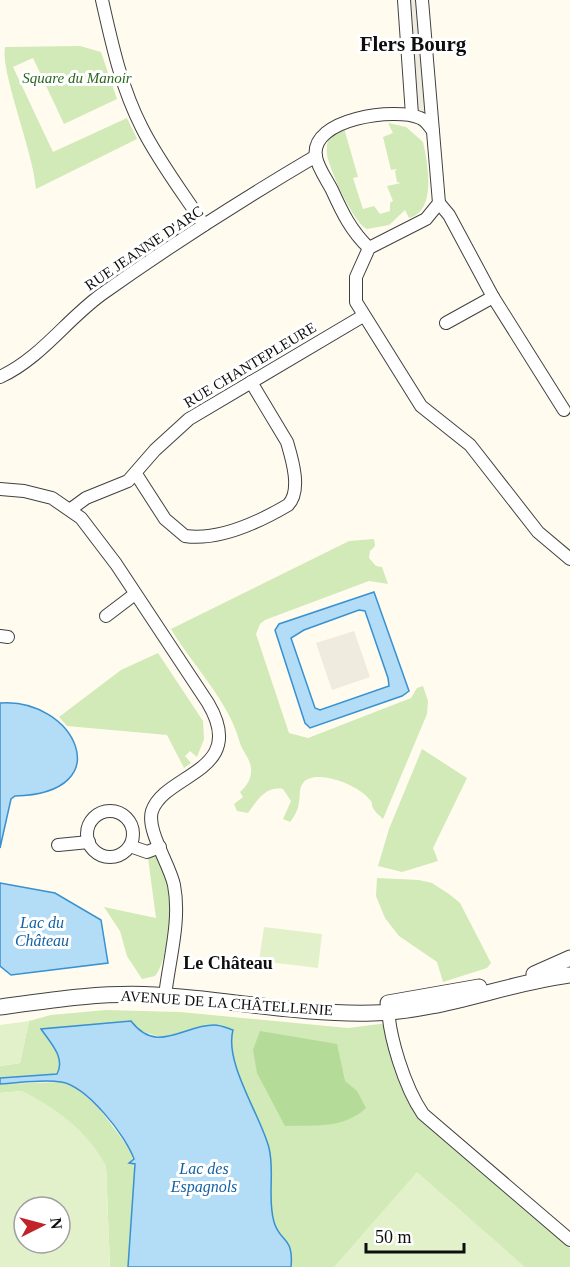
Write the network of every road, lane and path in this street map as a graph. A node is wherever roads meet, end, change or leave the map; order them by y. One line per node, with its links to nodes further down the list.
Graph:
1 (102, 0): 8 (street)
2 (405, 0): 4 (street)
3 (423, 0): 5 (street)
4 (412, 115): 5 (street); 6 (street, RUE JEANNE D'ARC)
5 (433, 131): 7 (street)
6 (316, 156): 8 (street, RUE JEANNE D'ARC); 9 (street)
7 (439, 203): 9 (street); 10 (street)
8 (204, 225): 13 (street, RUE JEANNE D'ARC)
9 (369, 248): 11 (street)
10 (493, 297): 12 (street); 15 (street)
11 (363, 316): 14 (street, RUE CHANTEPLEURE); 19 (street)
12 (446, 323)
13 (0, 377)
14 (251, 382): 16 (street, RUE CHANTEPLEURE); 16 (street)
15 (564, 410)
16 (135, 474): 18 (street, RUE CHANTEPLEURE)
17 (0, 489): 18 (street)
18 (71, 509): 20 (street)
19 (570, 559)
20 (135, 594): 21 (street); 25 (street)
21 (106, 616)
22 (89, 842): 23 (street); 24 (street); 24 (street)
23 (58, 845)
24 (130, 846): 25 (street)
25 (160, 846): 28 (street)
26 (570, 958): 30 (street, AVENUE DE LA CHÂTELLENIE)
27 (570, 975): 30 (street, AVENUE DE LA CHÂTELLENIE)
28 (165, 996): 29 (street, AVENUE DE LA CHÂTELLENIE); 30 (street, AVENUE DE LA CHÂTELLENIE)
29 (0, 1007)
30 (388, 1008): 31 (street)
31 (570, 1240)

